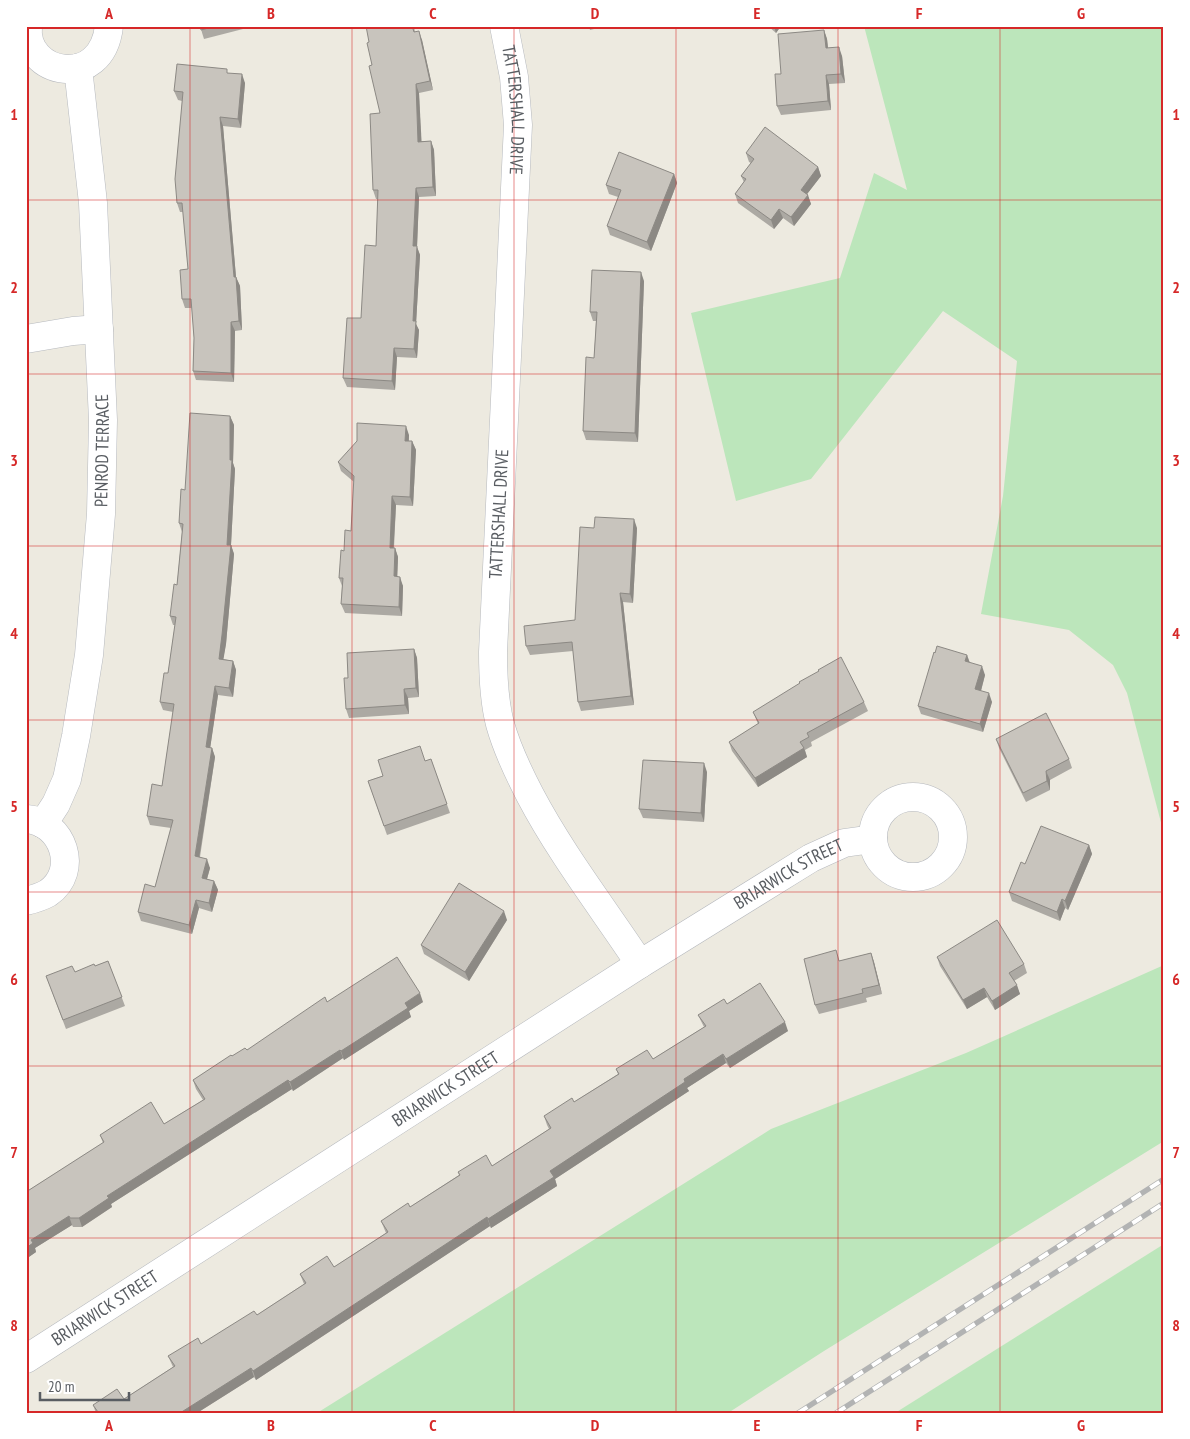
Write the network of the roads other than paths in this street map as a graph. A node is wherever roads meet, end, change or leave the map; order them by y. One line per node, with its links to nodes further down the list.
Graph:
1 (28, 26): 4 (street)
2 (109, 26): 4 (street)
3 (504, 26): 10 (street, TATTERSHALL DRIVE)
4 (78, 68): 5 (street, PENROD TERRACE)
5 (99, 329): 6 (street); 7 (street, PENROD TERRACE)
6 (26, 339)
7 (35, 821): 9 (street)
8 (873, 839): 10 (street, BRIARWICK STREET)
9 (26, 901)
10 (640, 964): 11 (street, BRIARWICK STREET)
11 (26, 1359)

